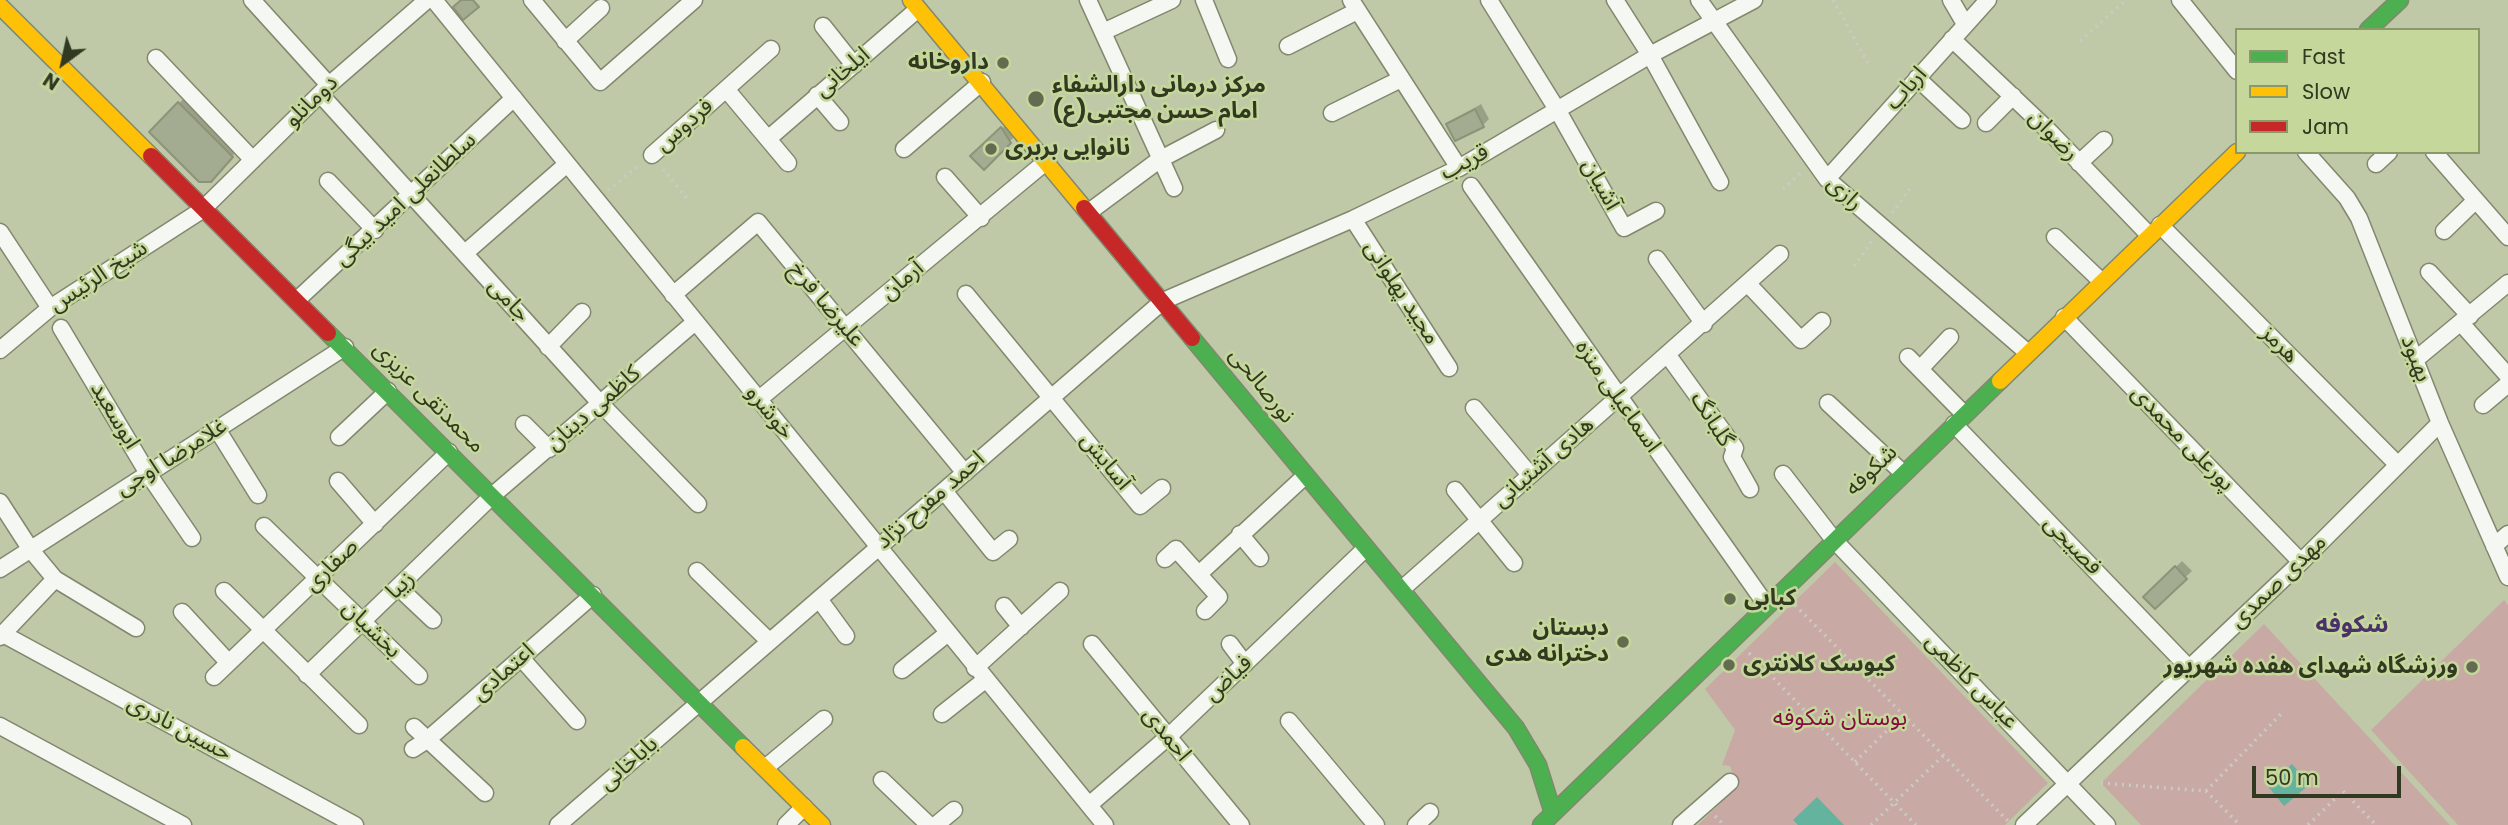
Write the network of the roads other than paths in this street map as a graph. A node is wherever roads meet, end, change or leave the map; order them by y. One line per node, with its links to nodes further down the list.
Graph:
1 (252, 0): 41 (street, جامی)
2 (427, 0): 41 (street, دومانلو)
3 (434, 0): 44 (street, خوشرو)
4 (532, 0): 29 (street)
5 (694, 0): 29 (street)
6 (1088, 0): 27 (street)
7 (1172, 0): 27 (street)
8 (1204, 0): 34 (street)
9 (1489, 0): 45 (street)
10 (1615, 0): 32 (street)
11 (1699, 0): 22 (street, رازی)
12 (1754, 0): 22 (street, قریب)
13 (1951, 0): 23 (street)
14 (1988, 0): 23 (street, ارباب)
15 (2180, 0): 36 (street)
16 (2391, 3): 26 (main road)
17 (915, 4): 35 (street, ایلخانی); 39 (main road, نورصالحی)
18 (0, 6): 25 (main road, محمدتقی عزیزی)
19 (1354, 6): 30 (street); 38 (street)
20 (601, 8): 29 (street)
21 (0, 16): 25 (main road)
22 (1715, 21): 32 (street, قریب); 68 (street, رازی)
23 (1965, 24): 28 (street, ارباب)
24 (823, 26): 35 (street)
25 (21, 27): 75 (main road, محمدتقی عزیزی)
26 (2370, 28)
27 (1102, 32): 61 (street)
28 (1952, 39): 37 (street, ارباب); 43 (street, رضوان)
29 (565, 41)
30 (1288, 46)
31 (771, 49): 40 (street, فردوس)
32 (1650, 55): 45 (street, قریب); 70 (street)
33 (156, 58): 59 (street)
34 (1228, 59)
35 (854, 65): 42 (street, ایلخانی)
36 (2235, 69)
37 (1917, 78): 47 (street); 68 (street, ارباب)
38 (1401, 79): 46 (street); 66 (street)
39 (982, 82): 53 (street); 60 (main road, نورصالحی)
40 (726, 89): 51 (street); 58 (street, فردوس)
41 (325, 90): 59 (street, دومانلو); 73 (street, جامی)
42 (817, 95): 48 (street); 51 (street, ایلخانی)
43 (2014, 96): 49 (street); 63 (street, رضوان)
44 (514, 98): 64 (street, خوشرو); 73 (street, سلطانعلی امید بیگی)
45 (1558, 111): 66 (street, قریب); 76 (street, آشیان)
46 (1332, 113)
47 (1962, 120)
48 (840, 122)
49 (1986, 123)
50 (1216, 130): 61 (street)
51 (769, 138): 62 (street)
52 (2104, 140): 63 (street)
53 (904, 149)
54 (2235, 154): 81 (main road, شکوفه)
55 (2308, 154): 112 (street, بهبود)
56 (2387, 154): 65 (street)
57 (2436, 154): 74 (street)
58 (652, 155)
59 (253, 160): 75 (street, دومانلو)
60 (1048, 160): 77 (main road, نورصالحی); 78 (street, آرمان)
61 (1159, 160): 72 (street); 77 (street)
62 (788, 163)
63 (2079, 163): 81 (street, رضوان)
64 (567, 164): 86 (street); 94 (street, خوشرو)
65 (2376, 164)
66 (1459, 167): 79 (street, قریب)
67 (945, 177): 78 (street)
68 (1826, 179): 110 (street, رازی)
69 (328, 181): 80 (street)
70 (1720, 182)
71 (1471, 186): 118 (street, اسماعیلی منزه)
72 (1174, 188)
73 (412, 196): 80 (street, سلطانعلی امید بیگی); 86 (street, جامی)
74 (2476, 200): 82 (street); 85 (street)
75 (202, 210): 95 (main road, محمدتقی عزیزی); 97 (street, شیخ الرئیس)
76 (1656, 211)
77 (1089, 212): 96 (main road, نورصالحی)
78 (981, 218): 105 (street, آرمان)
79 (1353, 219): 96 (street, قریب); 113 (street, مجید پهلوانی)
80 (375, 230): 95 (street, سلطانعلی امید بیگی)
81 (2155, 231): 90 (main road, شکوفه); 131 (street, هرمز)
82 (2444, 231)
83 (0, 232): 97 (street)
84 (2055, 237): 90 (street)
85 (2508, 237)
86 (465, 253): 107 (street, جامی)
87 (1780, 254): 92 (street, هادی آشتیانی)
88 (1657, 259): 103 (street)
89 (2429, 272): 100 (street)
90 (2101, 281): 99 (main road, شکوفه)
91 (2508, 282): 100 (street)
92 (1748, 284): 101 (street); 103 (street, هادی آشتیانی)
93 (966, 294): 117 (street)
94 (673, 295): 102 (street, خوشرو); 105 (street, علیرضا فرخ)
95 (297, 300): 108 (main road, محمدتقی عزیزی)
96 (1163, 301): 117 (street, احمد مفرح نژاد); 137 (main road, نورصالحی)
97 (50, 308): 109 (street, شیخ الرئیس)
98 (582, 312): 107 (street)
99 (2064, 317): 110 (main road, شکوفه); 161 (street, پورعلی محمدی)
100 (2465, 319): 112 (street); 114 (street)
101 (1822, 321)
102 (695, 322): 119 (street, خوشرو); 120 (street, کاظمی دینان)
103 (1704, 324): 111 (street, هادی آشتیانی)
104 (61, 328): 132 (street, ابوسعید)
105 (846, 329): 119 (street, آرمان); 133 (street, علیرضا فرخ)
106 (1950, 337): 124 (street)
107 (548, 346): 120 (street, جامی)
108 (345, 347): 116 (main road, محمدتقی عزیزی); 127 (street, غلامرضا اوجی)
109 (0, 350)
110 (2028, 353): 124 (main road, شکوفه)
111 (1667, 354): 118 (street, هادی آشتیانی); 140 (street, گلبانگ)
112 (2415, 360): 125 (street, بهبود)
113 (1449, 368)
114 (2508, 376)
115 (2508, 384): 122 (street)
116 (388, 391): 128 (street); 130 (main road, محمدتقی عزیزی)
117 (1052, 396): 133 (street, احمد مفرح نژاد); 139 (street, آسایش)
118 (1618, 398): 136 (street, هادی آشتیانی); 176 (street, اسماعیلی منزه)
119 (758, 400): 156 (street, خوشرو)
120 (600, 403): 129 (street, کاظمی دینان); 146 (street, جامی)
121 (1828, 403): 134 (street)
122 (2483, 405)
123 (1474, 408): 136 (street)
124 (1959, 419): 134 (main road, شکوفه); 193 (street, فصیحی)
125 (2440, 423): 131 (street, مهدی صمدی); 155 (street, بهبود)
126 (524, 424): 129 (street)
127 (217, 429): 132 (street, غلامرضا اوجی); 143 (street)
128 (339, 437)
129 (549, 449): 144 (street, کاظمی دینان)
130 (449, 452): 144 (main road, محمدتقی عزیزی); 148 (street, صفاری)
131 (2397, 464): 161 (street, مهدی صمدی)
132 (147, 472): 152 (street, ابوسعید); 158 (street, غلامرضا اوجی)
133 (965, 473): 142 (street, احمد مفرح نژاد)
134 (1903, 473): 154 (main road, شکوفه)
135 (1783, 474): 154 (street, عباس کاظمی)
136 (1530, 475): 147 (street, هادی آشتیانی)
137 (1305, 476): 150 (street); 157 (main road, نورصالحی)
138 (338, 481): 148 (street)
139 (1162, 488)
140 (1750, 489)
141 (1455, 490): 147 (street)
142 (944, 491): 153 (street); 156 (street, احمد مفرح نژاد)
143 (258, 495)
144 (493, 495): 169 (street, زیبا); 173 (main road, محمدتقی عزیزی)
145 (0, 502): 158 (street)
146 (698, 504)
147 (1479, 519): 162 (street); 170 (street, هادی آشتیانی)
148 (376, 524): 168 (street, صفاری)
149 (264, 526): 168 (street, بخشیان)
150 (1240, 534): 160 (street); 165 (street)
151 (2508, 534): 155 (street)
152 (192, 538)
153 (1009, 539)
154 (1834, 540): 176 (main road, شکوفه); 213 (street, عباس کاظمی)
155 (2494, 546): 166 (street, بهبود)
156 (878, 548): 174 (street, احمد مفرح نژاد); 184 (street, خوشرو)
157 (1366, 548): 170 (main road, نورصالحی); 192 (street, فیاض)
158 (31, 550): 163 (street, غلامرضا اوجی); 167 (street)
159 (1171, 554): 165 (street)
160 (1260, 558)
161 (2301, 562): 193 (street, مهدی صمدی)
162 (1514, 563)
163 (0, 569)
164 (697, 571): 187 (street)
165 (1199, 574): 177 (street)
166 (2508, 577)
167 (55, 579): 182 (street); 185 (street)
168 (319, 579): 180 (street, بخشیان); 183 (street, صفاری)
169 (399, 588): 179 (street); 180 (street, زیبا)
170 (1402, 589): 219 (main road, نورصالحی)
171 (224, 591): 183 (street)
172 (1060, 591): 181 (street)
173 (593, 595): 190 (street, اعتمادی); 199 (main road, محمدتقی عزیزی)
174 (819, 599): 186 (street); 187 (street, احمد مفرح نژاد)
175 (1004, 606): 181 (street)
176 (1767, 606): 219 (main road, شکوفه)
177 (1205, 611)
178 (182, 612): 191 (street)
179 (433, 620)
180 (363, 623): 196 (street, زیبا); 197 (street, بخشیان)
181 (1021, 627): 195 (street)
182 (136, 628)
183 (263, 630): 191 (street, صفاری); 196 (street)
184 (947, 634): 194 (street); 195 (street, خوشرو)
185 (2, 635): 222 (street, حسین نادری)
186 (846, 636)
187 (769, 642): 199 (street, احمد مفرح نژاد)
188 (1092, 644): 207 (street, احمدی)
189 (1230, 644): 192 (street)
190 (522, 659): 202 (street); 208 (street, اعتمادی)
191 (228, 662): 198 (street, صفاری)
192 (1245, 664): 207 (street, فیاض)
193 (2189, 668): 213 (street, مهدی صمدی)
194 (902, 670)
195 (980, 674): 200 (street); 215 (street, خوشرو)
196 (307, 675): 204 (street)
197 (419, 676)
198 (214, 677)
199 (699, 702): 210 (main road, محمدتقی عزیزی); 223 (street, باباخانی)
200 (942, 714)
201 (824, 719): 210 (street)
202 (577, 720)
203 (1289, 721): 230 (street)
204 (359, 725)
205 (0, 726): 221 (street)
206 (414, 727): 208 (street)
207 (1168, 737): 215 (street, فیاض); 229 (street, احمدی)
208 (427, 740): 209 (street, اعتمادی); 214 (street)
209 (413, 749)
210 (765, 768): 216 (main road, محمدتقی عزیزی)
211 (881, 780): 226 (street)
212 (1730, 782): 232 (street)
213 (2067, 782): 220 (street, مهدی صمدی); 233 (street, عباس کاظمی)
214 (485, 793)
215 (1088, 805): 228 (street, خوشرو)
216 (804, 807): 224 (street); 225 (main road, محمدتقی عزیزی)
217 (954, 810): 227 (street)
218 (1430, 812): 231 (street)
219 (1547, 821)
220 (2016, 823)
221 (183, 825)
222 (355, 825)
223 (560, 825)
224 (786, 825)
225 (822, 825)
226 (929, 825)
227 (936, 825)
228 (1105, 825)
229 (1241, 825)
230 (1376, 825)
231 (1416, 825)
232 (1681, 825)
233 (2108, 825)

